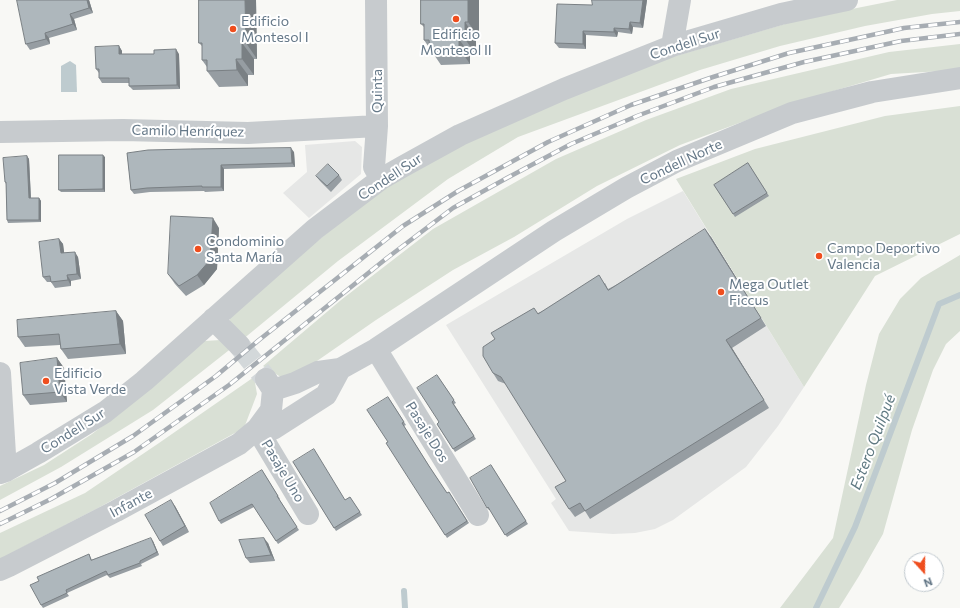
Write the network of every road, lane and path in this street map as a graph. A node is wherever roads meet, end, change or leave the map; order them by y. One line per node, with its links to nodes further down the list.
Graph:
1 (376, 0): 6 (street, Quinta)
2 (680, 0): 4 (street)
3 (847, 0): 4 (street, Condell Sur)
4 (672, 46): 8 (street, Condell Sur)
5 (960, 78): 9 (street, Condell Norte)
6 (376, 126): 7 (street, Camilo Henríquez); 8 (street, Quinta)
7 (0, 132)
8 (381, 179): 10 (street, Condell Sur)
9 (430, 313): 12 (street, Infante)
10 (213, 319): 11 (street); 16 (street, Condell Sur)
11 (239, 345)
12 (376, 349): 13 (street, Infante); 18 (street, Pasaje Dos)
13 (340, 370): 15 (street, Infante); 15 (street, Infante)
14 (0, 374): 16 (street)
15 (257, 429): 17 (street, Pasaje Uno); 19 (street, Infante)
16 (3, 472)
17 (308, 514)
18 (478, 515)
19 (0, 570)

